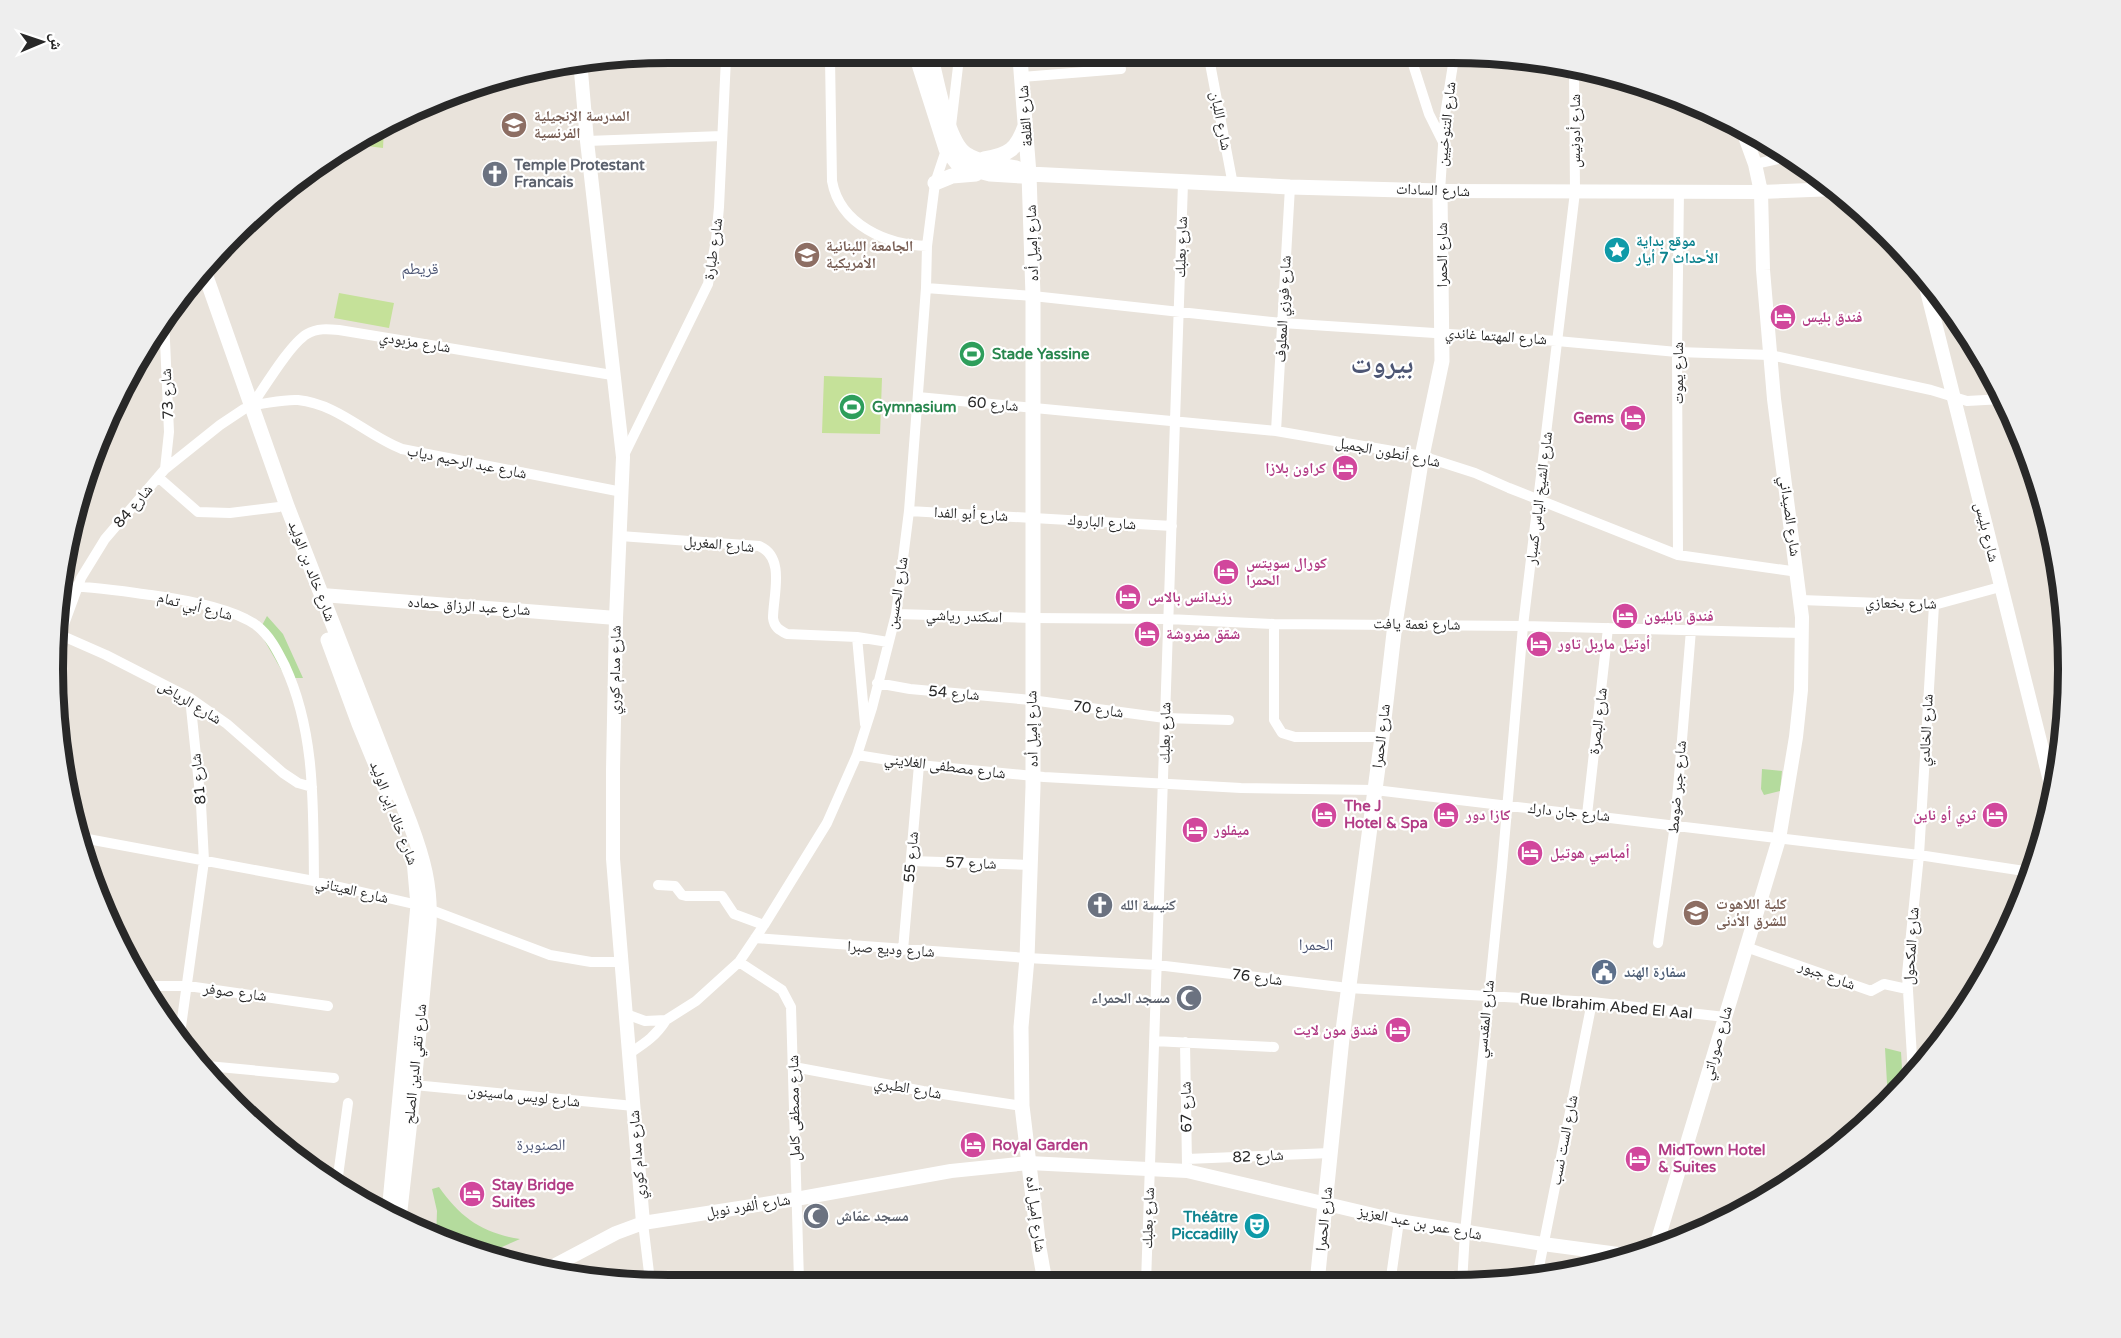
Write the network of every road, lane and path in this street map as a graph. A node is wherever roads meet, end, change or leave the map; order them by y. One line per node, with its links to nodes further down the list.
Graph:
1 (726, 63): 18 (street, شارع طبارة)
2 (825, 63): 15 (street)
3 (830, 63): 15 (street)
4 (919, 63): 22 (main road)
5 (932, 63): 17 (main road)
6 (958, 63): 17 (street, شارع الحسين)
7 (1021, 63): 14 (main road, شارع القلعة)
8 (1210, 63): 30 (street, شارع اللبان)
9 (1414, 63): 21 (street)
10 (1453, 63): 21 (street, شارع التنوخيين)
11 (1121, 69): 14 (street)
12 (581, 70): 20 (street, شارع مدام كوري)
13 (1574, 76): 35 (street, شارع أدونيس)
14 (1022, 77): 16 (main road, شارع القلعة)
15 (831, 121): 37 (street)
16 (1026, 123): 24 (main road); 27 (main road, شارع القلعة)
17 (951, 133): 22 (street, شارع الحسين); 24 (main road)
18 (722, 136): 20 (street); 58 (street, شارع طبارة)
19 (1746, 139): 25 (street, شارع الصيداني)
20 (587, 141): 49 (street, شارع مدام كوري)
21 (1443, 142): 34 (street, شارع التنوخيين)
22 (946, 149): 26 (main road); 28 (street, شارع الحسين)
23 (1779, 159): 25 (street)
24 (978, 160): 27 (main road)
25 (1755, 164): 36 (street, شارع الصيداني)
26 (990, 174): 27 (main road); 28 (main road)
27 (1029, 174): 29 (main road, شارع السادات); 41 (main road, شارع إميل أده)
28 (935, 183): 37 (street, شارع الحسين)
29 (1183, 183): 30 (main road, شارع السادات); 42 (street, شارع بعلبك)
30 (1233, 185): 31 (main road, شارع السادات)
31 (1290, 187): 34 (main road, شارع السادات); 43 (street, شارع فوزي المعلوف)
32 (1679, 190): 35 (street, شارع السادات); 36 (street, شارع السادات); 47 (street, شارع يموت)
33 (1823, 190): 36 (street, شارع السادات)
34 (1440, 191): 35 (street, شارع السادات); 45 (main road, شارع الحمرا)
35 (1575, 192): 46 (street, شارع الشيخ الياس كسبار)
36 (1761, 192): 48 (street, شارع الصيداني)
37 (927, 246): 39 (street, شارع الحسين)
38 (201, 283): 53 (main road, شارع خالد بن الوليد)
39 (926, 288): 41 (street, شارع المهتما غاندي); 50 (street, شارع الحسين)
40 (1928, 293): 51 (street, شارع بليس)
41 (1034, 296): 42 (street, شارع المهتما غاندي); 54 (main road, شارع إميل أده)
42 (1178, 311): 43 (street, شارع المهتما غاندي); 55 (street, شارع بعلبك)
43 (1282, 323): 45 (street, شارع المهتما غاندي); 56 (street, شارع فوزي المعلوف)
44 (165, 333): 59 (street, شارع 73)
45 (1443, 333): 46 (street, شارع المهتما غاندي); 57 (main road, شارع الحمرا)
46 (1557, 340): 47 (street, شارع المهتما غاندي); 61 (street, شارع الشيخ الياس كسبار)
47 (1677, 352): 48 (street, شارع المهتما غاندي); 67 (street, شارع يموت)
48 (1770, 355): 51 (street, شارع المهتما غاندي); 68 (street, شارع الصيداني)
49 (612, 375): 53 (street, شارع مزبودي); 58 (street, شارع مدام كوري)
50 (918, 397): 54 (street, شارع 60); 63 (street, شارع الحسين)
51 (1954, 399): 52 (street, شارع المهتما غاندي); 71 (street, شارع بليس)
52 (1995, 399)
53 (248, 407): 59 (street, شارع 84); 60 (street, شارع عبد الرحيم دياب); 62 (main road, شارع خالد بن الوليد); 72 (main road, شارع خالد بن الوليد)
54 (1033, 407): 55 (street, شارع أنطون الجميل); 64 (main road, شارع إميل أده)
55 (1175, 420): 56 (street, شارع أنطون الجميل); 65 (street, شارع بعلبك)
56 (1276, 431): 57 (street, شارع أنطون الجميل)
57 (1422, 456): 61 (street, شارع أنطون الجميل); 81 (main road, شارع الحمرا)
58 (623, 457): 60 (street, شارع مدام كوري)
59 (161, 473): 62 (street); 70 (street, شارع 84)
60 (622, 492): 66 (street, شارع مدام كوري)
61 (1539, 499): 67 (street, شارع أنطون الجميل); 82 (street, شارع الشيخ الياس كسبار)
62 (279, 507): 94 (main road, شارع خالد بن الوليد)
63 (909, 511): 64 (street, شارع أبو الفدا); 75 (street, شارع الحسين)
64 (1032, 517): 65 (street, شارع الباروك); 78 (main road, شارع إميل أده)
65 (1172, 526): 79 (street, شارع بعلبك)
66 (620, 536): 77 (street, شارع مدام كوري); 87 (street, شارع المغربل)
67 (1678, 555): 68 (street, شارع أنطون الجميل)
68 (1798, 572): 73 (street, شارع الصيداني)
69 (69, 586): 70 (street, شارع أبي تمام)
70 (79, 586): 76 (street, شارع 84); 102 (street, شارع أبي تمام)
71 (2000, 588): 74 (street, شارع بخعازي); 99 (street, شارع بليس)
72 (322, 595): 77 (street, شارع عبد الرزاق حماده); 114 (main road, شارع خالد بن الوليد)
73 (1801, 600): 74 (street, شارع بخعازي); 85 (street, شارع الصيداني)
74 (1934, 605): 109 (street, شارع الخالدي)
75 (896, 614): 78 (street, اسكندر رياشي); 88 (street, شارع الحسين)
76 (65, 618)
77 (616, 618): 124 (street, شارع مدام كوري)
78 (1032, 618): 79 (street, شارع نعمة يافت); 91 (main road, شارع إميل أده)
79 (1168, 619): 80 (street, شارع نعمة يافت); 92 (street, شارع بعلبك)
80 (1274, 624): 81 (street, شارع نعمة يافت); 96 (street)
81 (1395, 624): 82 (street, شارع نعمة يافت); 96 (main road, شارع الحمرا)
82 (1523, 626): 83 (street, شارع نعمة يافت); 104 (street, شارع الشيخ الياس كسبار)
83 (1608, 628): 84 (street, شارع نعمة يافت); 105 (street, شارع البصرة)
84 (1691, 630): 85 (street, شارع نعمة يافت); 106 (street, شارع جبر ضومط)
85 (1803, 633): 108 (street, شارع الصيداني)
86 (64, 637): 90 (street, شارع الرياض)
87 (857, 637): 88 (street, شارع المغربل); 95 (street)
88 (888, 642): 89 (street, شارع الحسين)
89 (877, 683): 91 (street, شارع 54); 95 (street, شارع الحسين)
90 (190, 698): 102 (street, شارع الرياض); 110 (street, شارع 81)
91 (1031, 700): 92 (street, شارع 70); 100 (main road, شارع إميل أده)
92 (1165, 718): 93 (street, شارع 70); 101 (street, شارع بعلبك)
93 (1229, 720)
94 (359, 724): 117 (main road, شارع خالد إبن الوليد)
95 (865, 730): 97 (street, شارع الحسين)
96 (1382, 738): 103 (main road, شارع الحمرا)
97 (857, 755): 98 (street, شارع مصطفى الغلايني); 118 (street, شارع الحسين)
98 (919, 765): 100 (street, شارع مصطفى الغلايني); 111 (street, شارع 55)
99 (2048, 775)
100 (1032, 776): 101 (street, شارع جان دارك); 112 (main road, شارع إميل أده)
101 (1164, 784): 103 (street, شارع جان دارك); 126 (street, شارع بعلبك)
102 (312, 787): 115 (street, شارع أبي تمام)
103 (1375, 790): 104 (street, شارع جان دارك); 129 (main road, شارع الحمرا)
104 (1508, 805): 105 (street, شارع جان دارك); 131 (street, شارع المقدسي)
105 (1587, 815): 106 (street, شارع جان دارك)
106 (1675, 825): 108 (street, شارع جان دارك); 120 (street, شارع جبر ضومط)
107 (88, 839): 110 (street, شارع العيتاني)
108 (1779, 839): 109 (street, شارع جان دارك); 121 (street, شارع صوراتي)
109 (1919, 855): 113 (street, شارع جان دارك); 130 (street, شارع المكحول)
110 (204, 861): 115 (street, شارع العيتاني); 128 (street, شارع 81)
111 (911, 861): 112 (street, شارع 57); 122 (street, شارع 55)
112 (1030, 865): 123 (main road, شارع إميل أده)
113 (2023, 871)
114 (426, 872): 117 (main road, شارع خالد إبن الوليد)
115 (314, 881): 117 (street, شارع العيتاني)
116 (658, 885): 118 (street)
117 (424, 906): 124 (street, شارع العيتاني); 146 (main road, شارع تقي الدين الصلح); 157 (main road, شارع تقي الدين الصلح)
118 (764, 926): 119 (street, شارع الحسين)
119 (755, 938): 122 (street, شارع وديع صبرا); 125 (street, شارع الحسين)
120 (1658, 943)
121 (1746, 947): 130 (street, شارع جبور); 135 (street, شارع صوراتي)
122 (903, 950): 123 (street, شارع وديع صبرا)
123 (1027, 958): 126 (street, شارع 76); 149 (main road, شارع إميل أده)
124 (622, 962): 134 (street, شارع مدام كوري)
125 (739, 962): 136 (street, شارع الحسين); 144 (street, شارع مصطفى كامل)
126 (1157, 965): 129 (street, شارع 76); 138 (street, شارع بعلبك)
127 (153, 986): 128 (street, شارع صوفر)
128 (188, 986): 133 (street, شارع صوفر); 137 (street, شارع 81)
129 (1348, 988): 131 (street, شارع 76); 150 (main road, شارع الحمرا)
130 (1907, 989): 142 (street, شارع المكحول)
131 (1487, 997): 132 (street, Rue Ibrahim Abed El Aal); 161 (street, شارع المقدسي)
132 (1592, 1002): 135 (street, Rue Ibrahim Abed El Aal); 163 (street, شارع الست نسب)
133 (328, 1006)
134 (626, 1014): 136 (street); 141 (street, شارع مدام كوري)
135 (1725, 1017): 162 (street, شارع صوراتي)
136 (666, 1020): 141 (street, شارع الحسين)
137 (181, 1028)
138 (1154, 1041): 139 (street); 153 (street, شارع بعلبك)
139 (1185, 1042): 140 (street); 152 (street, شارع 67)
140 (1274, 1047)
141 (630, 1053): 148 (street, شارع مدام كوري)
142 (1912, 1064)
143 (211, 1066): 145 (street)
144 (794, 1067): 149 (street, شارع الطبري); 155 (street, شارع مصطفى كامل)
145 (334, 1078)
146 (414, 1085): 148 (street, شارع لويس ماسينون); 158 (main road, شارع تقي الدين الصلح)
147 (348, 1103): 154 (street)
148 (634, 1106): 160 (street, شارع مدام كوري)
149 (1022, 1106): 151 (main road, شارع إميل أده)
150 (1330, 1153): 152 (street, شارع 82); 156 (main road, شارع الحمرا)
151 (1029, 1163): 153 (street, شارع عمر بن عبد العزيز); 155 (street, شارع ألفرد نوبل); 169 (main road, شارع إميل أده)
152 (1187, 1165): 153 (street, شارع عمر بن عبد العزيز); 156 (street, شارع عمر بن عبد العزيز)
153 (1150, 1168): 170 (street, شارع بعلبك)
154 (338, 1177)
155 (796, 1199): 160 (street, شارع ألفرد نوبل); 168 (street, شارع مصطفى كامل)
156 (1325, 1204): 159 (street, شارع عمر بن عبد العزيز); 171 (main road, شارع الحمرا)
157 (389, 1206)
158 (400, 1212)
159 (1399, 1221): 161 (street, شارع عمر بن عبد العزيز); 172 (street)
160 (643, 1223): 165 (street, شارع ألفرد نوبل); 167 (street, شارع مدام كوري)
161 (1465, 1232): 163 (street, شارع عمر بن عبد العزيز); 173 (street, شارع المقدسي)
162 (1658, 1239)
163 (1543, 1244): 164 (street, شارع عمر بن عبد العزيز); 166 (street, شارع الست نسب)
164 (1612, 1253)
165 (557, 1264)
166 (1539, 1269)
167 (649, 1275)
168 (798, 1275)
169 (1045, 1275)
170 (1146, 1275)
171 (1318, 1275)
172 (1391, 1275)
173 (1463, 1275)

